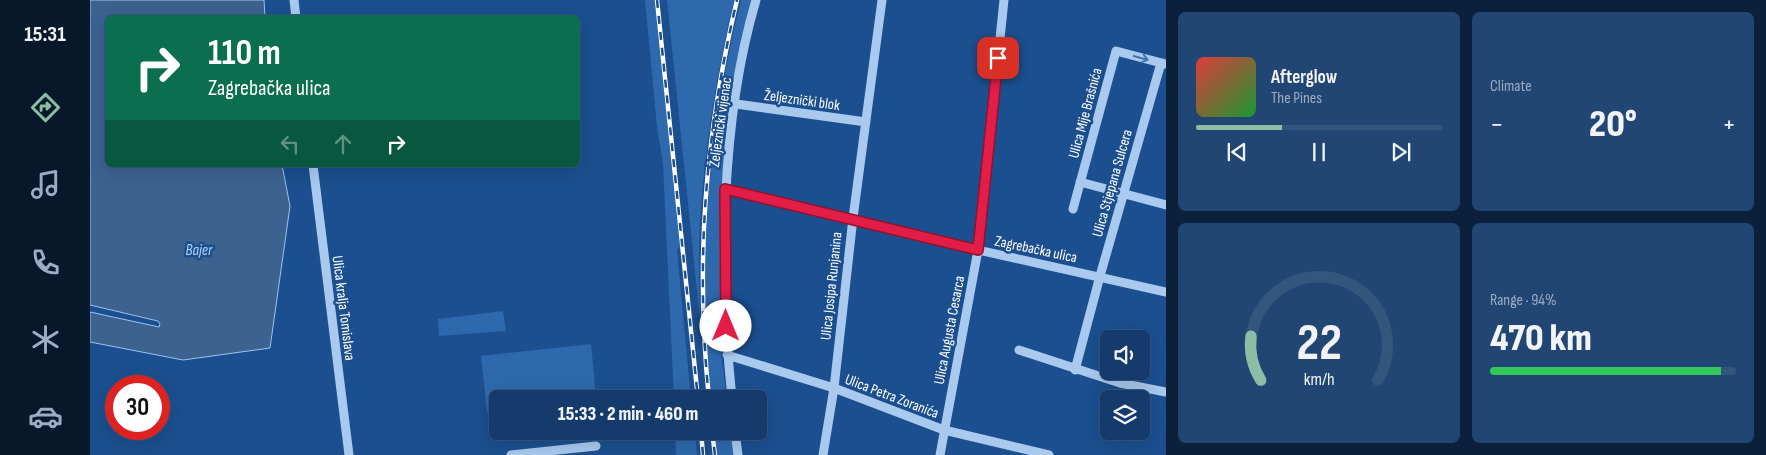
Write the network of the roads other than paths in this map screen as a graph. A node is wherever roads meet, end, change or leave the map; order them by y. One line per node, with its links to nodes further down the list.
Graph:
1 (294, 0): 5 (street)
2 (756, 0): 7 (street, Željeznički vijenac)
3 (882, 0): 8 (street, Ulica Josipa Runjanina)
4 (1004, 0): 16 (street, Ulica Augusta Cesarca)
5 (296, 15)
6 (1163, 64): 10 (street, Ulica Mije Brašnića, one-way to 6); 12 (street, Ulica Stjepana Sulcera)
7 (736, 104): 8 (street, Željeznički blok); 11 (street, Željeznički vijenac)
8 (866, 122): 15 (street, Ulica Josipa Runjanina)
9 (312, 167): 28 (street, Ulica kralja Tomislava)
10 (1080, 182): 12 (street, Ulica Mije Brašnića); 14 (street, Ulica Mije Brašnića)
11 (725, 189): 15 (street, Zagrebačka ulica); 20 (street, Željeznički vijenac)
12 (1123, 193): 13 (street, Ulica Mije Brašnića); 17 (street, Ulica Stjepana Sulcera)
13 (1166, 206)
14 (1073, 209)
15 (853, 218): 16 (street, Zagrebačka ulica); 22 (street, Ulica Josipa Runjanina)
16 (978, 250): 17 (street, Zagrebačka ulica); 25 (street, Ulica Augusta Cesarca)
17 (1100, 276): 18 (street, Zagrebačka ulica); 21 (street, Ulica Stjepana Sulcera)
18 (1166, 292)
19 (1019, 350): 21 (street)
20 (727, 355): 22 (street, Ulica Petra Zoranića); 23 (street, Željeznički vijenac)
21 (1076, 370): 24 (street)
22 (834, 388): 25 (street, Ulica Petra Zoranića); 31 (street, Ulica Josipa Runjanina)
23 (731, 390)
24 (1166, 392)
25 (944, 430): 32 (street, Ulica Augusta Cesarca); 33 (street, Ulica Petra Zoranića)
26 (736, 440): 30 (street)
27 (596, 446): 29 (street)
28 (349, 455)
29 (511, 455)
30 (738, 455)
31 (823, 455)
32 (940, 455)
33 (1049, 455)

